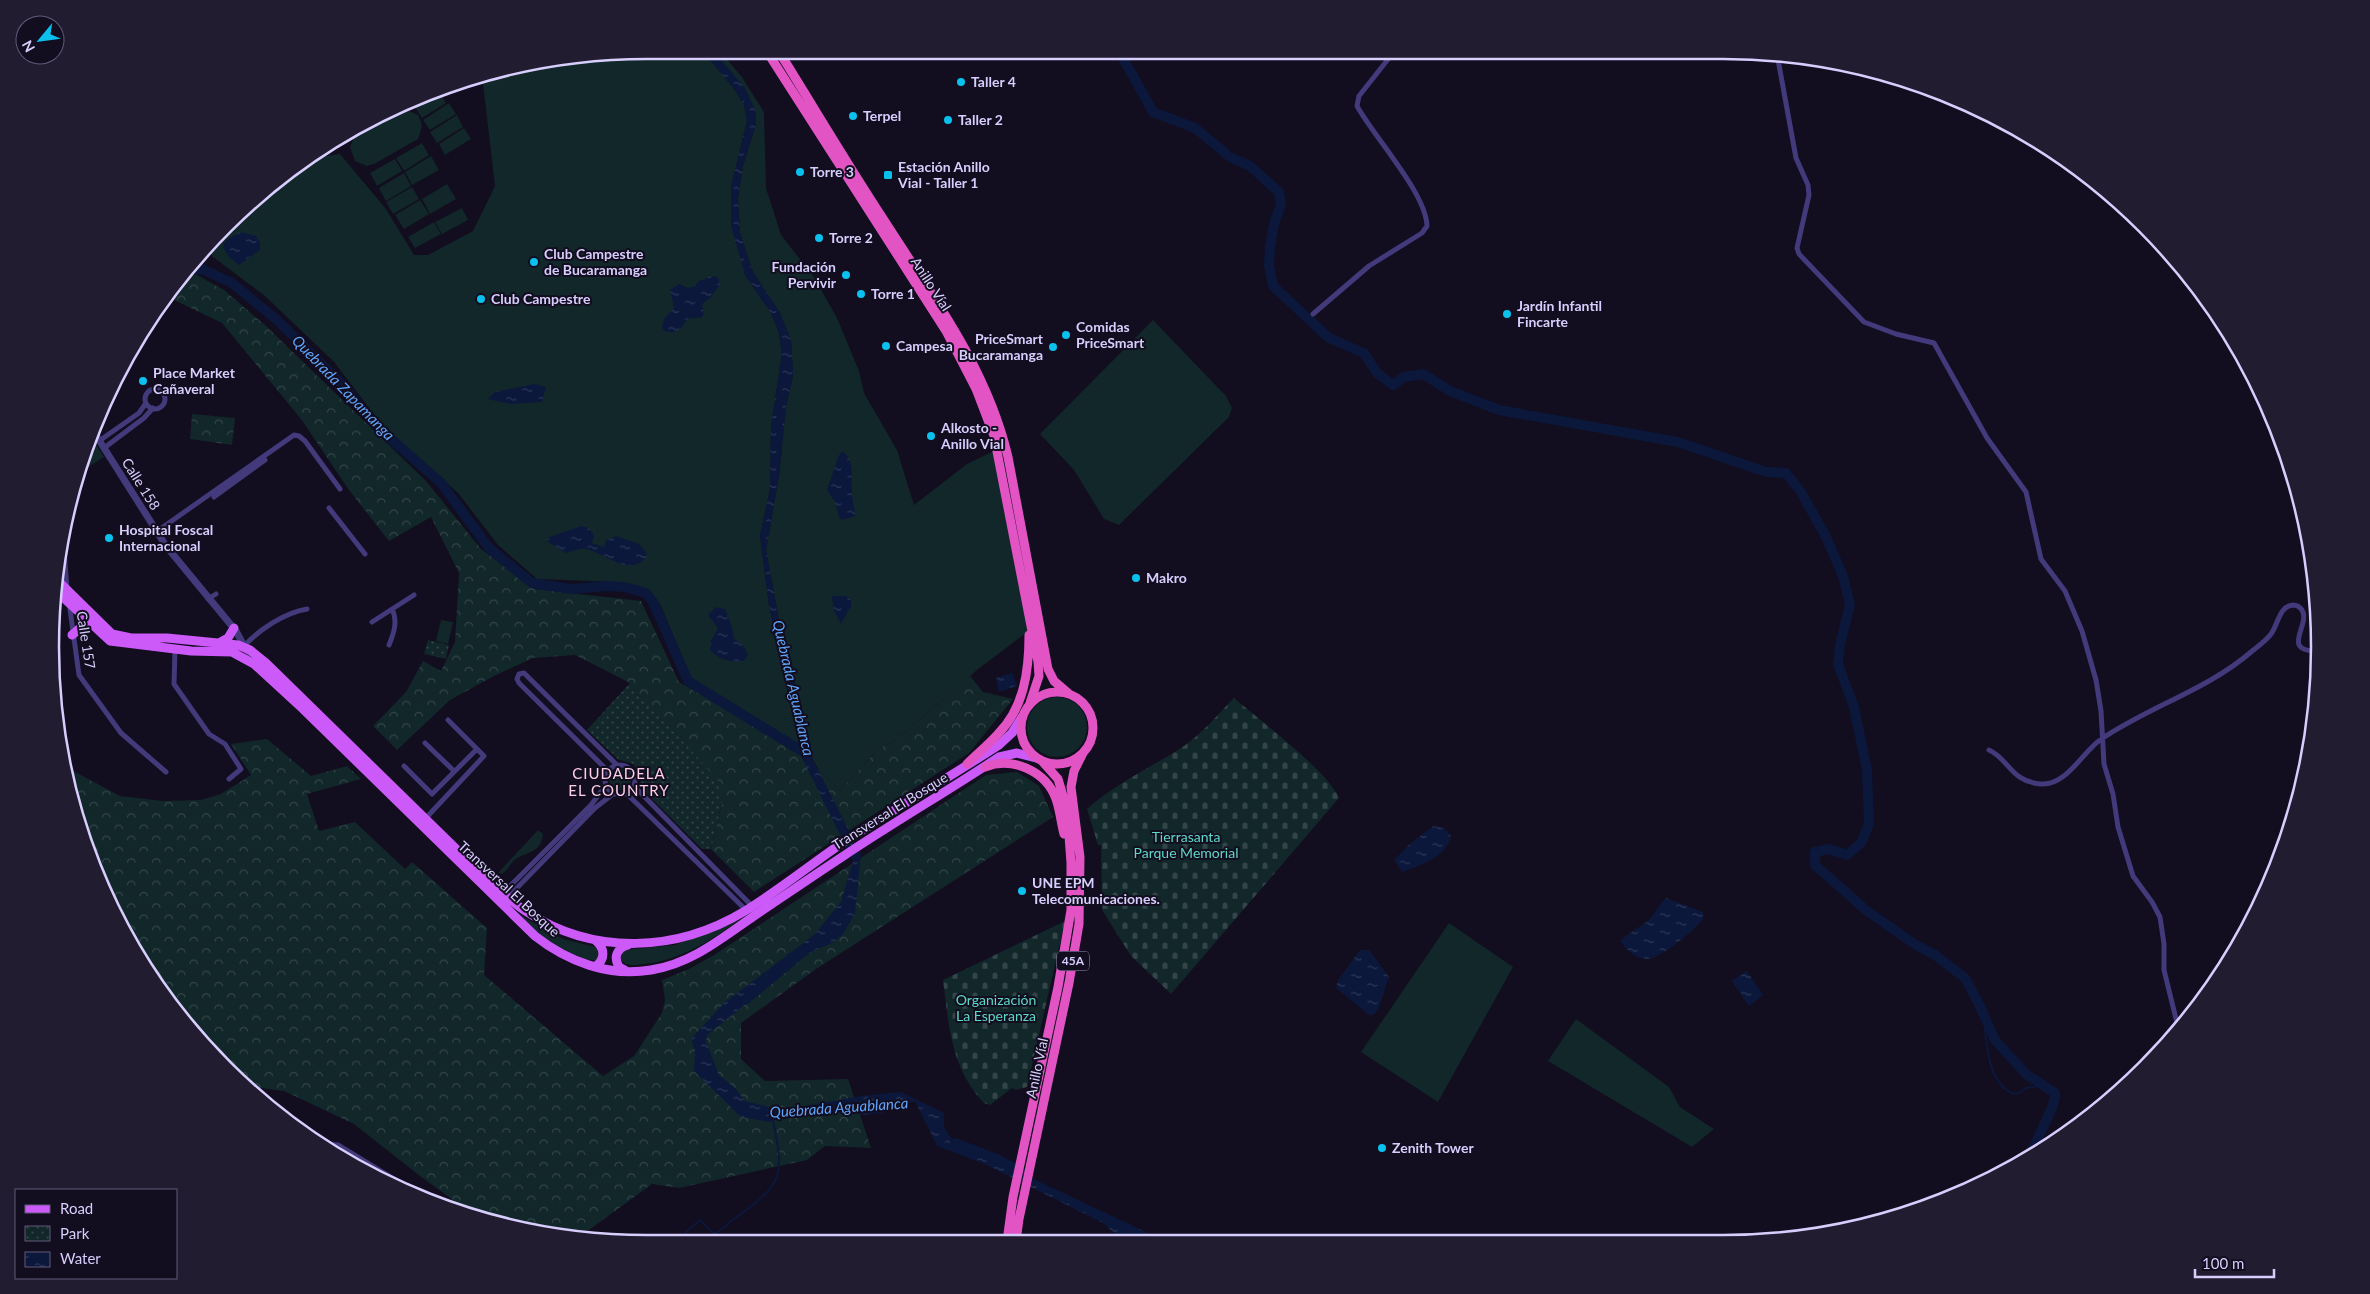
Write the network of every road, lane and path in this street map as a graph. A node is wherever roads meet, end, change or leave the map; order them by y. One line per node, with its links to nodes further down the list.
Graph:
1 (772, 59): 26 (highway, Anillo Víal)
2 (784, 59): 38 (highway, Anillo Víal)
3 (1388, 59): 5 (street)
4 (1778, 62): 42 (street)
5 (1313, 314)
6 (146, 403): 7 (street); 7 (street); 8 (street)
7 (153, 408): 9 (street)
8 (99, 441): 9 (street, Calle 158)
9 (104, 448): 14 (street, Calle 158)
10 (264, 460): 11 (street); 12 (street); 14 (street)
11 (340, 489)
12 (214, 497)
13 (329, 508): 15 (street)
14 (156, 532): 22 (street, Calle 158)
15 (364, 554)
16 (65, 562): 18 (street, Calle 157)
17 (62, 585): 18 (main road)
18 (68, 591): 23 (street, Calle 157); 31 (main road)
19 (216, 594): 22 (street)
20 (61, 595): 23 (main road, Transversal El Bosque)
21 (414, 595): 25 (street)
22 (208, 599): 29 (street, Calle 158)
23 (69, 602): 28 (main road, Transversal El Bosque); 30 (street, Calle 157)
24 (307, 608): 33 (street)
25 (392, 609): 27 (street); 32 (street)
26 (1029, 610): 39 (highway, Anillo Víal); 48 (highway)
27 (372, 622)
28 (91, 624): 30 (main road); 34 (main road, Transversal El Bosque)
29 (234, 628): 31 (main road); 33 (street, Calle 158)
30 (72, 635): 54 (street, Calle 157)
31 (218, 643): 33 (main road)
32 (389, 645)
33 (244, 646): 36 (street); 37 (street, Calle 158); 60 (main road, Transversal El Bosque)
34 (175, 649): 36 (main road, Transversal El Bosque); 55 (street)
35 (2311, 650): 42 (street)
36 (232, 652): 37 (main road, Transversal El Bosque)
37 (260, 670): 66 (main road, Transversal El Bosque)
38 (1068, 693): 39 (highway); 46 (highway)
39 (1030, 703): 40 (highway)
40 (1022, 717): 47 (highway); 48 (main road, Transversal El Bosque)
41 (448, 720): 44 (street)
42 (2103, 738): 45 (street); 68 (street)
43 (425, 743): 52 (street)
44 (477, 748): 52 (street); 60 (street)
45 (1989, 750)
46 (1083, 753): 47 (highway); 75 (highway, Anillo Víal / 45A)
47 (1039, 759): 51 (main road, Transversal El Bosque); 61 (highway, Anillo Víal / 45A)
48 (967, 764): 63 (main road, Transversal El Bosque)
49 (617, 765): 53 (street); 53 (street); 57 (street)
50 (404, 766): 52 (street)
51 (985, 766): 61 (highway); 67 (main road, Transversal El Bosque)
52 (454, 771)
53 (608, 771): 56 (street)
54 (166, 772)
55 (229, 779)
56 (606, 785): 58 (street); 62 (street)
57 (634, 786): 59 (street); 63 (street)
58 (613, 794): 59 (street); 62 (street)
59 (627, 794): 63 (street)
60 (425, 819): 62 (main road, Transversal El Bosque)
61 (1069, 848): 74 (highway, Anillo Víal / 45A)
62 (506, 895): 64 (main road, Transversal El Bosque)
63 (749, 908): 65 (main road, Transversal El Bosque)
64 (595, 940): 65 (main road, Transversal El Bosque); 66 (main road)
65 (628, 945): 67 (main road)
66 (595, 967): 67 (main road, Transversal El Bosque)
67 (629, 971)
68 (2177, 1021)
69 (334, 1144): 70 (street)
70 (349, 1152): 71 (street)
71 (366, 1163): 72 (street)
72 (384, 1172): 73 (street)
73 (392, 1177)
74 (1008, 1235)
75 (1017, 1235)

